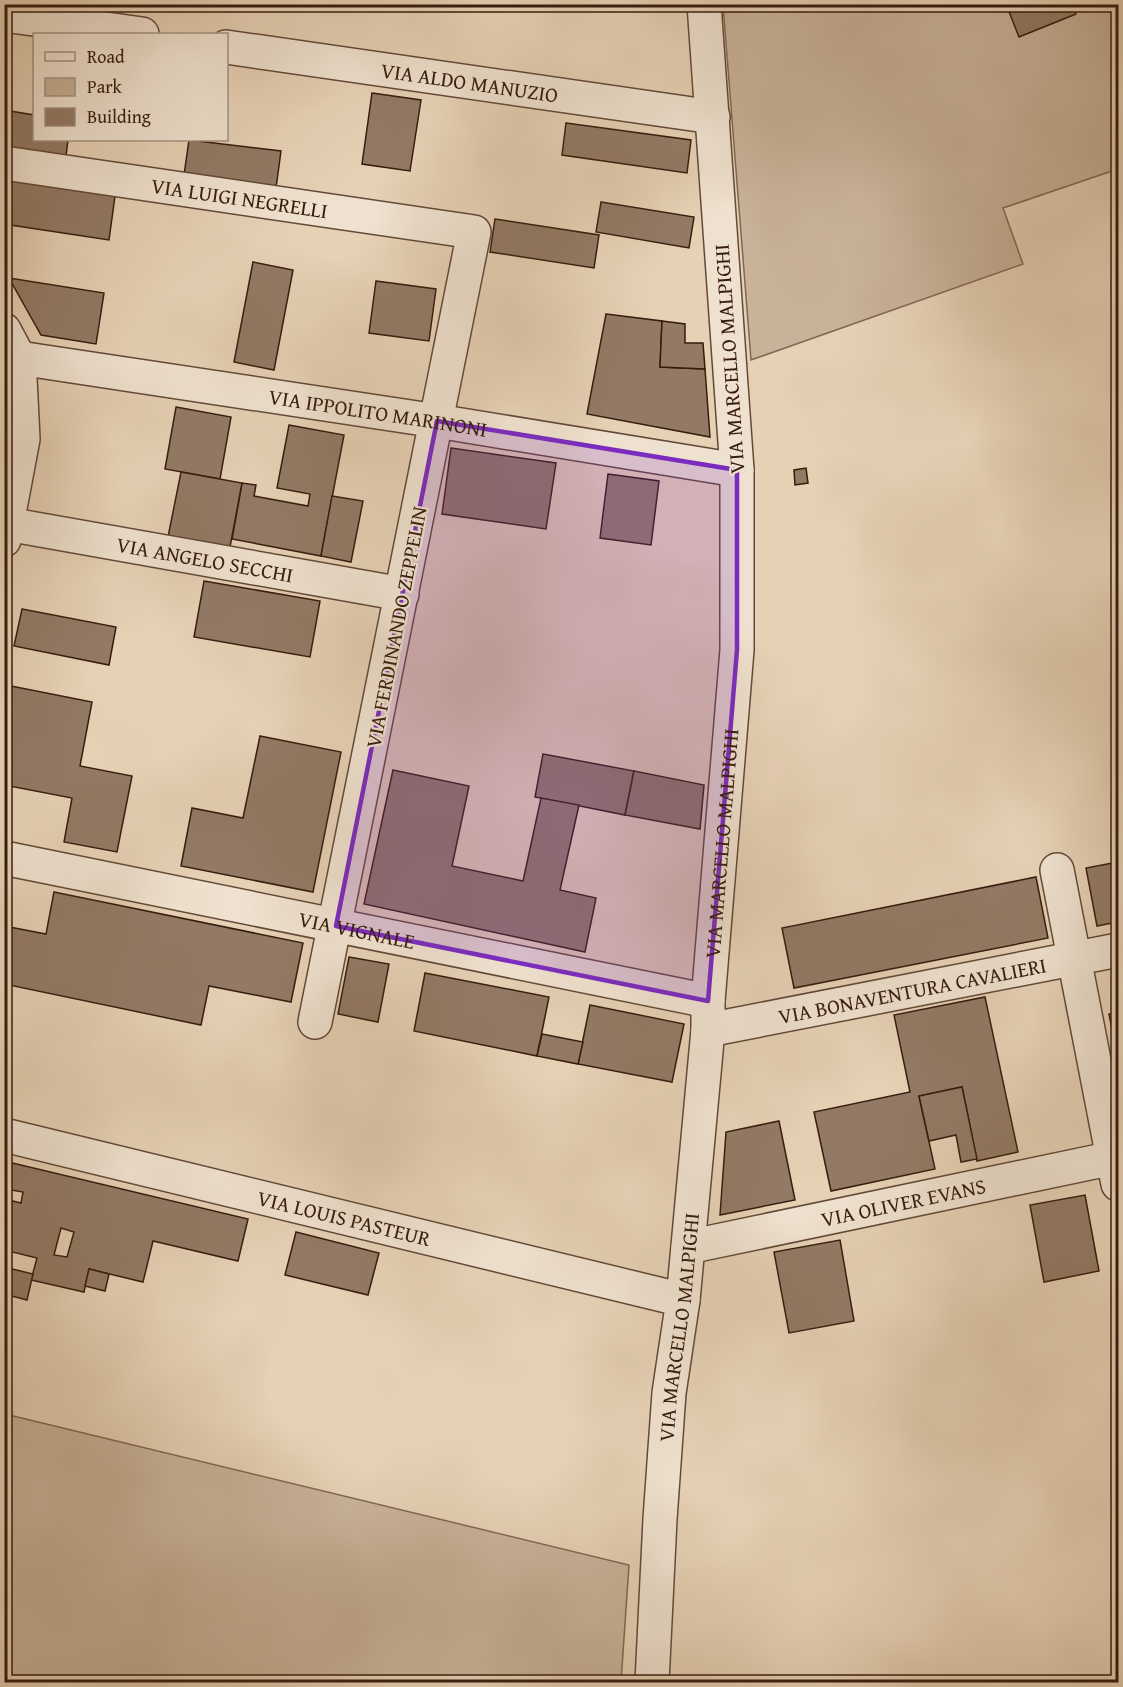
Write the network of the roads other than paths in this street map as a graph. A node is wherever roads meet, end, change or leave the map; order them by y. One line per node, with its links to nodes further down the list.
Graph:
1 (704, 4): 5 (street, VIA MARCELLO MALPIGHI)
2 (4, 15): 3 (street)
3 (135, 33)
4 (228, 47): 5 (street, VIA ALDO MANUZIO)
5 (713, 117): 10 (street, VIA MARCELLO MALPIGHI)
6 (4, 163): 7 (street, VIA LUIGI NEGRELLI)
7 (474, 232): 9 (street, VIA FERDINANDO ZEPPELIN)
8 (12, 344): 9 (street, VIA IPPOLITO MARINONI); 11 (street)
9 (437, 421): 10 (street, VIA IPPOLITO MARINONI); 12 (street, VIA FERDINANDO ZEPPELIN)
10 (737, 470): 18 (street, VIA MARCELLO MALPIGHI)
11 (6, 532): 12 (street, VIA ANGELO SECCHI)
12 (402, 594): 15 (street, VIA FERDINANDO ZEPPELIN)
13 (4, 858): 15 (street, VIA VIGNALE)
14 (1057, 870): 17 (street)
15 (336, 926): 18 (street, VIA VIGNALE); 19 (street, VIA FERDINANDO ZEPPELIN)
16 (1119, 950): 17 (street, VIA BONAVENTURA CAVALIERI)
17 (1075, 959): 18 (street, VIA BONAVENTURA CAVALIERI); 21 (street)
18 (708, 1015): 22 (street, VIA MARCELLO MALPIGHI)
19 (315, 1022)
20 (4, 1135): 23 (street, VIA LOUIS PASTEUR)
21 (1117, 1166): 22 (street, VIA OLIVER EVANS)
22 (688, 1247): 23 (street, VIA MARCELLO MALPIGHI)
23 (683, 1300): 24 (street, VIA MARCELLO MALPIGHI)
24 (652, 1683)

